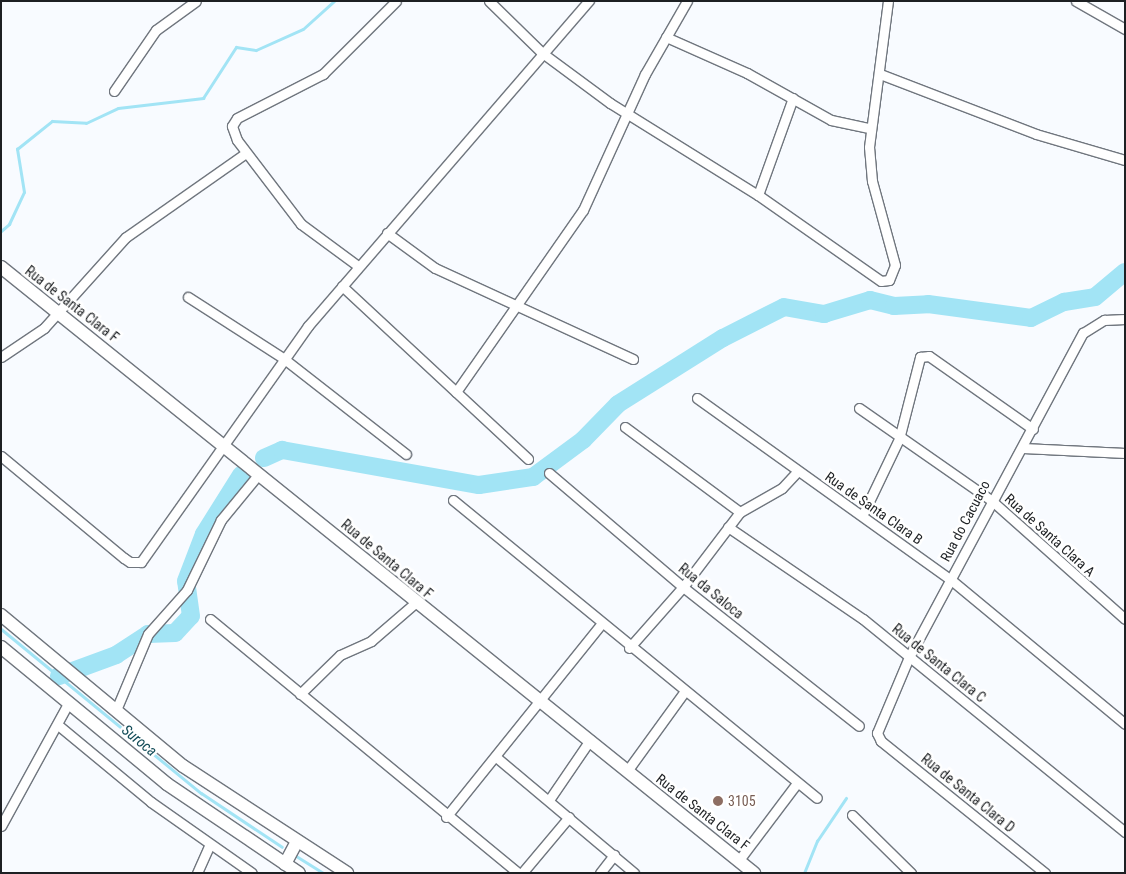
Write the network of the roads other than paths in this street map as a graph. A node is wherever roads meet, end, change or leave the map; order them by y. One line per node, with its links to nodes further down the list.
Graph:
1 (196, 1): 12 (street)
2 (396, 1): 16 (street)
3 (489, 1): 10 (street)
4 (589, 1): 10 (street)
5 (687, 1): 9 (street)
6 (888, 1): 11 (street)
7 (1076, 1): 8 (street)
8 (1125, 29)
9 (666, 37): 13 (street); 14 (street)
10 (541, 52): 14 (street); 19 (street)
11 (880, 74): 15 (street); 17 (street)
12 (114, 91)
13 (793, 98): 15 (street); 18 (street)
14 (626, 114): 18 (street); 24 (street)
15 (870, 128): 18 (street)
16 (246, 153): 20 (street); 25 (street)
17 (1125, 160)
18 (758, 195)
19 (387, 233): 20 (street); 24 (street)
20 (358, 266): 22 (street)
21 (1, 267): 25 (street, Rua de Santa Clara F)
22 (342, 286): 28 (street); 30 (street)
23 (188, 298): 28 (street)
24 (518, 307): 29 (street); 30 (street)
25 (57, 313): 27 (street); 36 (street, Rua de Santa Clara F)
26 (1125, 319): 34 (street, Rua do Cacuaco)
27 (1, 357)
28 (284, 358): 36 (street); 39 (street)
29 (633, 359)
30 (456, 392): 41 (street)
31 (696, 398): 42 (street, Rua de Santa Clara B)
32 (859, 408): 35 (street, Rua de Santa Clara A)
33 (624, 427): 47 (street)
34 (1032, 429): 35 (street); 37 (street, Rua do Cacuaco)
35 (899, 439): 46 (street, Rua de Santa Clara A); 48 (street)
36 (223, 448): 40 (street); 44 (street, Rua de Santa Clara F)
37 (1023, 448): 38 (street); 46 (street, Rua do Cacuaco)
38 (1125, 453)
39 (406, 454)
40 (1, 456)
41 (528, 459)
42 (798, 471): 47 (street); 48 (street, Rua de Santa Clara B)
43 (549, 473): 51 (street, Rua da Saloca)
44 (258, 475): 52 (street, Rua de Santa Clara F); 64 (street)
45 (453, 500): 56 (street)
46 (991, 500): 50 (street, Rua do Cacuaco); 55 (street, Rua de Santa Clara A)
47 (740, 512): 49 (street)
48 (862, 514): 50 (street, Rua de Santa Clara B)
49 (728, 527): 51 (street); 59 (street, Rua de Santa Clara C)
50 (950, 579): 59 (street, Rua do Cacuaco); 65 (street, Rua de Santa Clara B)
51 (683, 587): 58 (street); 67 (street, Rua da Saloca)
52 (415, 603): 61 (street); 62 (street, Rua de Santa Clara F)
53 (1, 614): 64 (street)
54 (210, 619): 61 (street)
55 (1125, 619)
56 (601, 624): 58 (street); 62 (street)
57 (1, 647): 63 (street)
58 (630, 648): 60 (street)
59 (909, 657): 68 (street, Rua do Cacuaco); 79 (street, Rua de Santa Clara C)
60 (685, 691): 71 (street); 72 (street)
61 (300, 694): 76 (street)
62 (540, 701): 69 (street, Rua de Santa Clara F); 70 (street)
63 (70, 702): 66 (street); 84 (street)
64 (116, 710): 80 (street)
65 (1125, 724)
66 (58, 726): 78 (street); 81 (street)
67 (859, 726)
68 (877, 733): 95 (street, Rua de Santa Clara D)
69 (590, 740): 71 (street, Rua de Santa Clara F); 74 (street)
70 (496, 757): 74 (street); 76 (street)
71 (627, 771): 83 (street, Rua de Santa Clara F)
72 (798, 783): 73 (street); 83 (street)
73 (817, 798)
74 (549, 800): 77 (street)
75 (852, 815): 94 (street)
76 (446, 817): 89 (street)
77 (569, 817): 82 (street); 90 (street)
78 (1, 826)
79 (1125, 832)
80 (297, 840): 84 (street); 88 (street)
81 (209, 846): 85 (street); 86 (street)
82 (614, 856): 91 (street); 92 (street)
83 (739, 860): 93 (street, Rua de Santa Clara F)
84 (285, 864): 87 (street)
85 (197, 873)
86 (252, 873)
87 (299, 873)
88 (347, 873)
89 (518, 873)
90 (522, 873)
91 (600, 873)
92 (634, 873)
93 (754, 873)
94 (911, 873)
95 (1045, 873)

